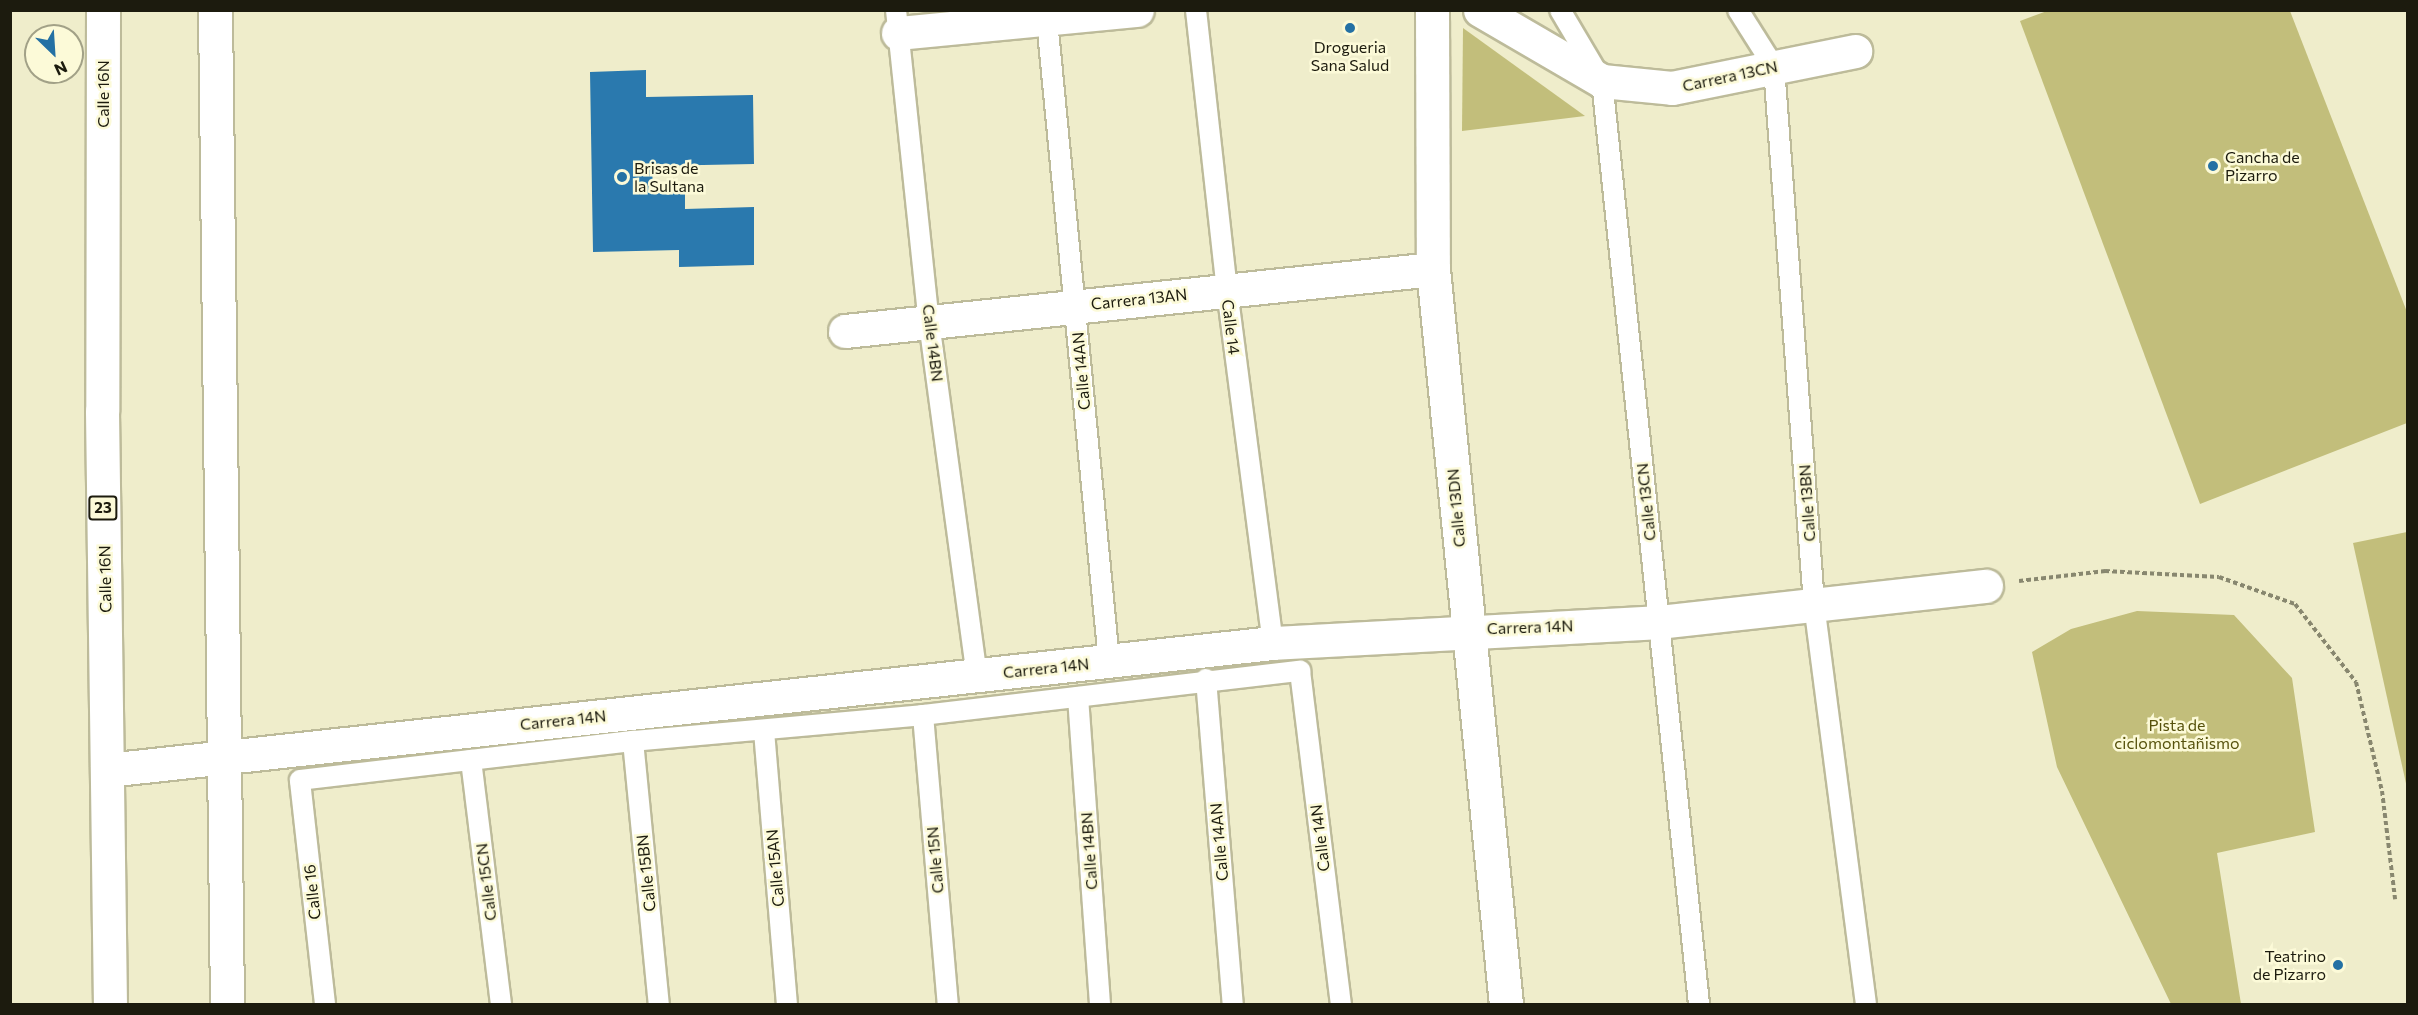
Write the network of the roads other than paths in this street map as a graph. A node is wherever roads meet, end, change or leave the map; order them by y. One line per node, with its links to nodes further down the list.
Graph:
1 (103, 10): 33 (street, Calle 16N / 23)
2 (215, 10): 31 (street)
3 (1137, 10): 9 (street)
4 (1196, 10): 15 (lane, Calle 14)
5 (1432, 10): 14 (street, Calle 13DN)
6 (1480, 10): 13 (street, Carrera 13CN)
7 (1560, 10): 13 (lane, Calle 13CN)
8 (1738, 10): 12 (lane, Calle 13BN)
9 (1046, 15): 10 (street); 16 (lane, Calle 14AN)
10 (897, 22): 17 (lane, Calle 14BN)
11 (1855, 51): 12 (street, Carrera 13CN)
12 (1774, 67): 13 (street, Carrera 13CN); 20 (lane, Calle 13BN)
13 (1602, 81): 21 (lane, Calle 13CN)
14 (1433, 269): 15 (street, Carrera 13AN); 22 (street, Calle 13DN)
15 (1227, 290): 16 (street, Carrera 13AN); 23 (lane, Calle 14)
16 (1075, 306): 17 (street, Carrera 13AN); 24 (lane, Calle 14AN)
17 (929, 322): 18 (street, Carrera 13AN); 25 (lane, Calle 14BN)
18 (845, 331)
19 (1986, 586): 20 (street, Carrera 14N)
20 (1814, 604): 21 (street, Carrera 14N); 46 (lane, Calle 13BN)
21 (1658, 622): 22 (street, Carrera 14N); 45 (lane, Calle 13CN)
22 (1468, 629): 23 (street, Carrera 14N); 44 (street, Calle 13DN)
23 (1273, 643): 24 (street, Carrera 14N)
24 (1109, 661): 25 (street, Carrera 14N)
25 (977, 675): 31 (street, Carrera 14N)
26 (1206, 679): 27 (lane); 42 (lane, Calle 14AN); 43 (lane, Calle 14N)
27 (1078, 697): 28 (lane); 41 (lane, Calle 14BN)
28 (923, 715): 29 (lane); 40 (lane, Calle 15N)
29 (764, 731): 30 (lane); 39 (lane, Calle 15AN)
30 (633, 741): 32 (lane); 38 (lane, Calle 15BN)
31 (224, 757): 33 (street, Carrera 14N); 35 (street)
32 (471, 760): 36 (lane, Calle 16); 37 (lane, Calle 15CN)
33 (107, 770): 34 (street, Calle 16N / 23)
34 (110, 1005)
35 (227, 1005)
36 (325, 1005)
37 (501, 1005)
38 (659, 1005)
39 (787, 1005)
40 (948, 1005)
41 (1100, 1005)
42 (1233, 1005)
43 (1341, 1005)
44 (1506, 1005)
45 (1700, 1005)
46 (1866, 1005)

